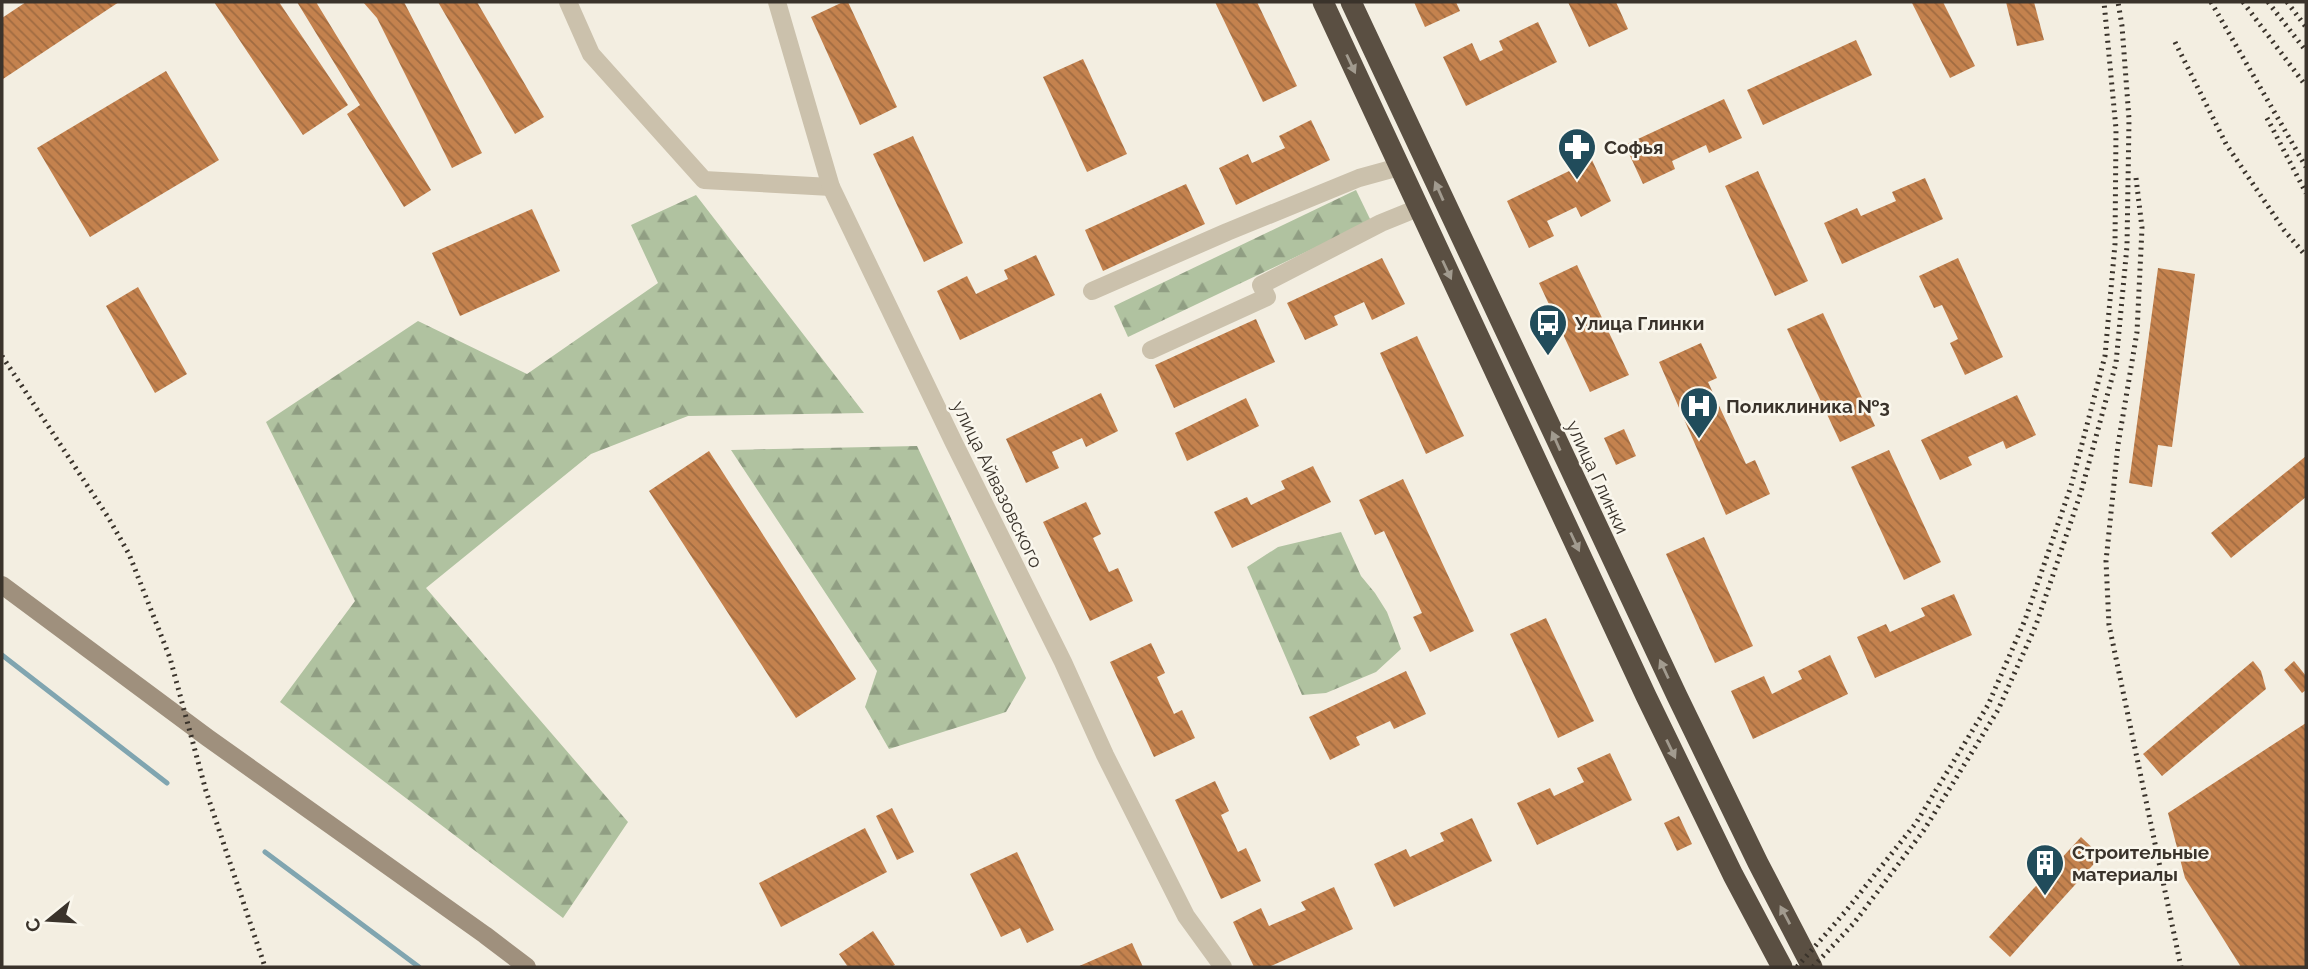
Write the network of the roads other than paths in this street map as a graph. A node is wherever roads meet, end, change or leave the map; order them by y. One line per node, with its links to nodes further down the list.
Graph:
1 (568, 2): 6 (street)
2 (777, 2): 6 (street, улица Айвазовского)
3 (1323, 2): 5 (highway, one-way to 5)
4 (1351, 2): 10 (highway, улица Глинки, one-way to 4)
5 (1399, 167): 7 (highway); 8 (street)
6 (831, 187): 16 (street, улица Айвазовского)
7 (1418, 208): 9 (street); 11 (highway, one-way to 11)
8 (1092, 291)
9 (1151, 351)
10 (1578, 488): 11 (highway); 13 (highway, улица Глинки, one-way to 10)
11 (1555, 499): 14 (highway, one-way to 14)
12 (2, 585): 15 (main road)
13 (1758, 863): 14 (highway); 18 (highway, улица Глинки, one-way to 13)
14 (1733, 874): 17 (highway)
15 (527, 967)
16 (1223, 967)
17 (1782, 967)
18 (1812, 967)

